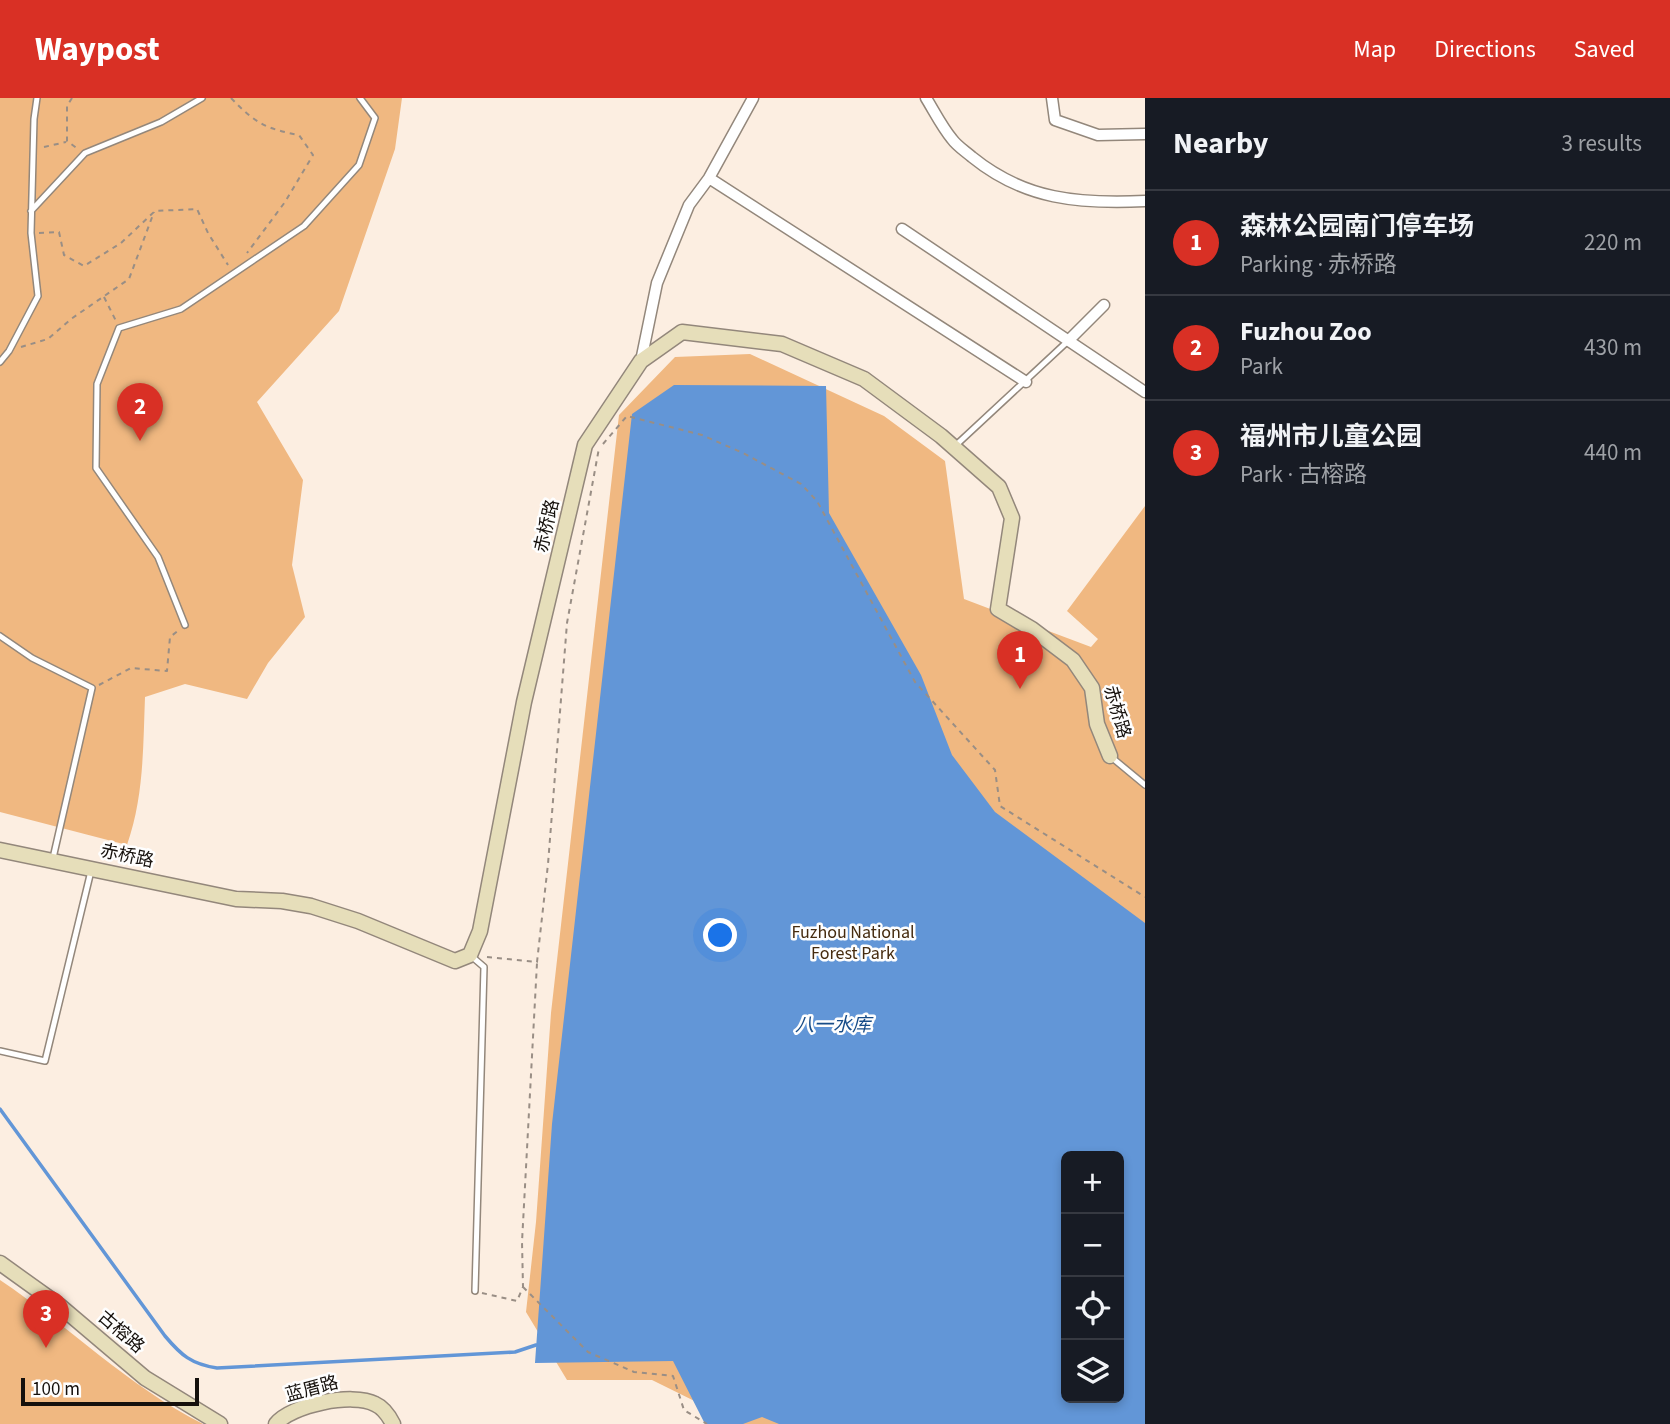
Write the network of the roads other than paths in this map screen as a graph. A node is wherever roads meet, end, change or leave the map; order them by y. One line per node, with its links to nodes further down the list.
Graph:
1 (37, 98): 10 (lane)
2 (202, 98): 10 (lane)
3 (360, 98): 19 (lane)
4 (753, 98): 8 (street)
5 (926, 98): 9 (street)
6 (1052, 98): 7 (street)
7 (1145, 134)
8 (709, 178): 14 (street); 16 (street)
9 (1145, 201)
10 (31, 211): 15 (lane)
11 (902, 229): 13 (street)
12 (1104, 305): 13 (street)
13 (1068, 341): 16 (lane); 17 (street)
14 (641, 361): 18 (street, 赤桥路); 26 (street, 赤桥路)
15 (0, 362)
16 (1026, 382): 18 (lane)
17 (1145, 392)
18 (953, 447): 21 (street, 赤桥路)
19 (185, 625)
20 (0, 636): 24 (lane)
21 (1110, 756): 22 (lane)
22 (1145, 785)
23 (0, 850): 24 (street, 赤桥路)
24 (53, 861): 25 (street, 赤桥路)
25 (92, 868): 26 (street, 赤桥路); 27 (lane)
26 (470, 955): 29 (lane)
27 (0, 1051)
28 (0, 1263): 30 (street, 古榕路)
29 (475, 1291)
30 (220, 1424)
31 (276, 1424): 32 (street, 蓝厝路)
32 (393, 1424)

